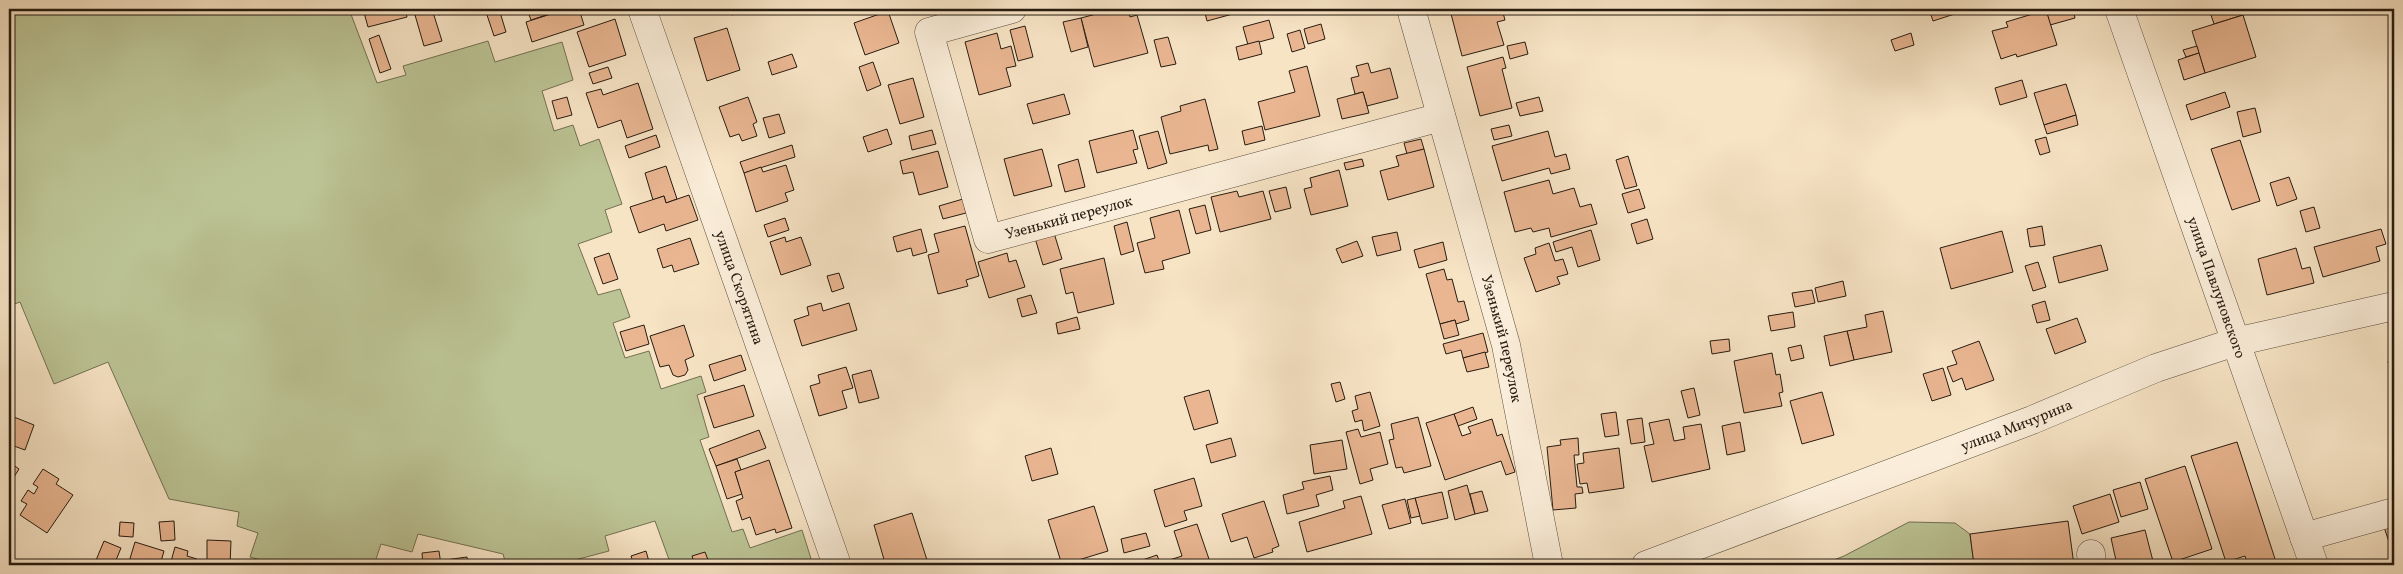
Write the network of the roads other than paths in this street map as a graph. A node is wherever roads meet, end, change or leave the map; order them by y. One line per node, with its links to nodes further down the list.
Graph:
1 (642, 9): 10 (street, улица Скорятина)
2 (1012, 9): 5 (street, Узенький переулок)
3 (1410, 9): 5 (street, Узенький переулок)
4 (2119, 9): 7 (street, улица Павлуновского)
5 (1441, 118): 11 (street, Узенький переулок)
6 (2394, 306): 7 (street, улица Мичурина)
7 (2235, 342): 9 (street, улица Павлуновского); 12 (street, улица Мичурина)
8 (2394, 512): 9 (street)
9 (2304, 537): 13 (street, улица Павлуновского)
10 (837, 565)
11 (1549, 565)
12 (1646, 565)
13 (2314, 565)

